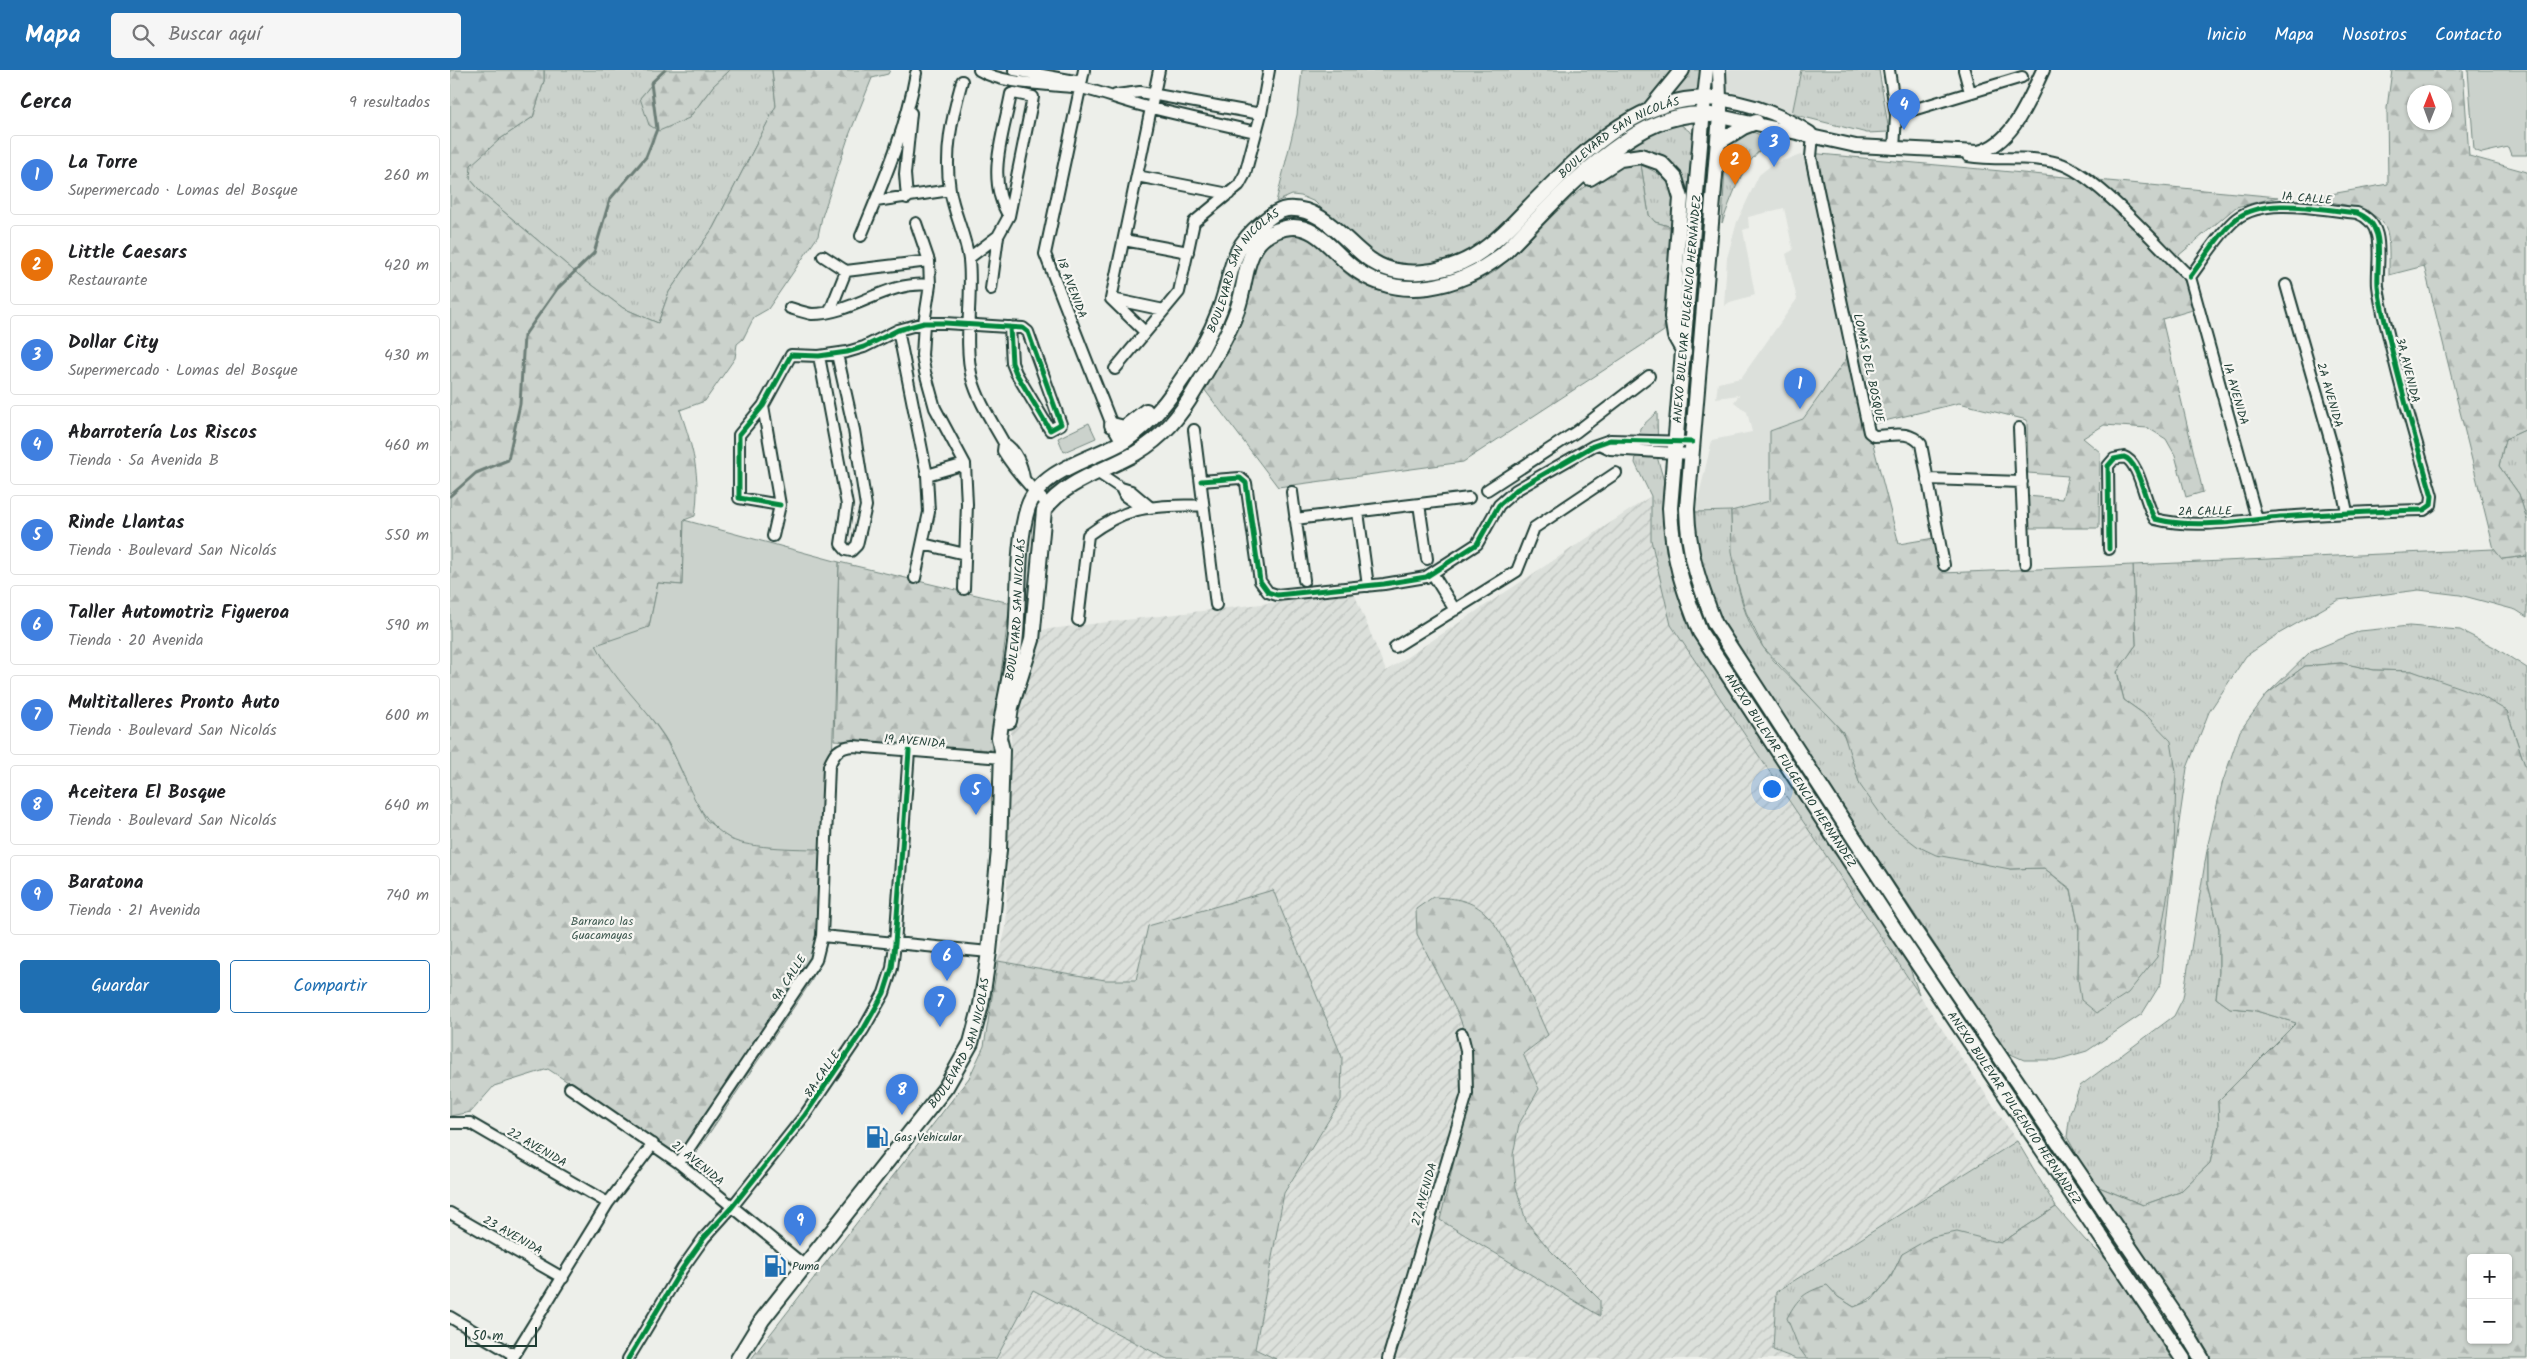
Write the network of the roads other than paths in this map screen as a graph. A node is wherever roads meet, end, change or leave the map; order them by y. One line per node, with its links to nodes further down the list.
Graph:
1 (979, 70): 13 (street)
2 (1014, 70): 13 (street)
3 (1159, 70): 16 (street)
4 (1269, 70): 23 (street)
5 (1682, 70): 22 (main road)
6 (1707, 70): 18 (street)
7 (1719, 70): 19 (street)
8 (1889, 70): 25 (street)
9 (1964, 70): 15 (street)
10 (2043, 70): 32 (street)
11 (916, 73): 20 (street)
12 (2022, 78): 15 (street)
13 (1081, 79): 17 (street); 70 (street, 18 AVENIDA)
14 (962, 80): 34 (street)
15 (1970, 92): 25 (street)
16 (1155, 95): 17 (street); 21 (street); 23 (street)
17 (1115, 96): 21 (street)
18 (1704, 98): 19 (main road, BOULEVARD SAN NICOLÁS); 22 (main road, BOULEVARD SAN NICOLÁS); 24 (main road, ANEXO BULEVAR FULGENCIO HERNÁNDEZ)
19 (1720, 99): 26 (main road, ANEXO BULEVAR FULGENCIO HERNÁNDEZ); 29 (street)
20 (910, 107): 36 (street); 37 (street)
21 (1152, 108): 28 (street); 33 (street)
22 (1647, 112): 58 (main road, BOULEVARD SAN NICOLÁS)
23 (1261, 114): 28 (street)
24 (1703, 114): 26 (main road, BOULEVARD SAN NICOLÁS); 38 (main road, BOULEVARD SAN NICOLÁS); 64 (main road, ANEXO BULEVAR FULGENCIO HERNÁNDEZ)
25 (1896, 115): 31 (street)
26 (1720, 116): 27 (street); 30 (main road, ANEXO BULEVAR FULGENCIO HERNÁNDEZ)
27 (1756, 122): 29 (street); 30 (main road)
28 (1256, 132): 35 (street)
29 (1812, 134): 31 (street); 83 (street, LOMAS DEL BOSQUE)
30 (1719, 142): 77 (main road, ANEXO BULEVAR FULGENCIO HERNÁNDEZ)
31 (1894, 149): 32 (street)
32 (1941, 151): 50 (street)
33 (1137, 176): 35 (street); 44 (street)
34 (950, 190): 36 (street); 47 (street)
35 (1228, 194): 45 (street)
36 (907, 198): 37 (street)
37 (876, 200): 41 (street)
38 (1546, 212): 64 (main road); 79 (main road, BOULEVARD SAN NICOLÁS)
39 (1009, 216): 39 (street); 42 (street)
40 (916, 223): 48 (street)
41 (861, 236)
42 (998, 236): 47 (street); 53 (street)
43 (2378, 238): 50 (street, 1A CALLE); 95 (street, 3A AVENIDA)
44 (1124, 240): 45 (street); 54 (street)
45 (1188, 252): 56 (street)
46 (823, 256): 49 (street)
47 (969, 258): 60 (street)
48 (929, 261): 49 (street); 51 (street)
49 (846, 271): 57 (street)
50 (2190, 277): 100 (street, 1A AVENIDA)
51 (930, 285): 57 (street); 59 (street)
52 (2286, 285): 98 (street, 2A AVENIDA)
53 (991, 289)
54 (1111, 299): 56 (street); 63 (street)
55 (790, 308): 57 (street)
56 (1164, 310): 63 (street)
57 (830, 311)
58 (1218, 314): 70 (main road); 75 (main road, BOULEVARD SAN NICOLÁS)
59 (924, 323): 60 (street); 62 (street); 78 (street)
60 (970, 325): 61 (street); 88 (street)
61 (1010, 327): 61 (street)
62 (898, 330): 65 (street); 82 (street)
63 (1145, 332): 67 (street)
64 (1684, 352): 76 (main road, ANEXO BULEVAR FULGENCIO HERNÁNDEZ)
65 (837, 354): 66 (street); 72 (street)
66 (819, 356): 69 (street); 74 (street)
67 (1115, 369)
68 (1649, 376): 80 (street)
69 (763, 406): 92 (street); 92 (street)
70 (1112, 425): 75 (street, 18 AVENIDA)
71 (2019, 428): 85 (street)
72 (854, 430): 74 (street); 74 (street)
73 (1194, 430): 84 (street)
74 (836, 435)
75 (1122, 442): 79 (main road); 88 (main road, BOULEVARD SAN NICOLÁS)
76 (1675, 447): 77 (street); 86 (street); 138 (main road, ANEXO BULEVAR FULGENCIO HERNÁNDEZ)
77 (1692, 448): 139 (main road, ANEXO BULEVAR FULGENCIO HERNÁNDEZ)
78 (965, 464): 82 (street); 104 (street)
79 (1100, 470): 93 (main road, BOULEVARD SAN NICOLÁS); 96 (street)
80 (1517, 471): 86 (street); 87 (street)
81 (1616, 473): 114 (street)
82 (927, 474): 102 (street)
83 (1927, 478): 85 (street); 107 (street, LOMAS DEL BOSQUE)
84 (1200, 481): 94 (street); 111 (street)
85 (2022, 482): 106 (street)
86 (1524, 485): 108 (street)
87 (1487, 490)
88 (1036, 492): 93 (street); 119 (main road, BOULEVARD SAN NICOLÁS)
89 (1292, 492): 99 (street)
90 (1469, 498): 91 (street)
91 (1419, 504): 97 (street); 105 (street)
92 (780, 505): 101 (street)
93 (1048, 505): 119 (main road, BOULEVARD SAN NICOLÁS)
94 (1203, 505): 96 (street); 113 (street)
95 (2431, 505): 98 (street, 2A CALLE)
96 (1145, 507): 115 (street)
97 (1358, 512): 99 (street); 111 (street)
98 (2347, 512): 100 (street, 2A CALLE)
99 (1295, 519): 110 (street)
100 (2258, 519): 103 (street, 2A CALLE)
101 (773, 536)
102 (923, 544): 104 (street); 109 (street)
103 (2109, 549)
104 (965, 554): 112 (street)
105 (1427, 559)
106 (2025, 563)
107 (1944, 565)
108 (1432, 572): 111 (street); 114 (street)
109 (915, 578)
110 (1304, 580)
111 (1368, 586)
112 (964, 589)
113 (1216, 605)
114 (1455, 610): 116 (street)
115 (1078, 620)
116 (1395, 647)
117 (840, 749): 118 (street, 19 AVENIDA); 120 (street, 9A CALLE)
118 (909, 751): 119 (street, 19 AVENIDA); 121 (street, 8A CALLE)
119 (1002, 754): 122 (main road, BOULEVARD SAN NICOLÁS)
120 (822, 936): 121 (street); 127 (street, 9A CALLE)
121 (895, 944): 122 (street); 129 (street, 8A CALLE)
122 (989, 952): 131 (main road, BOULEVARD SAN NICOLÁS)
123 (1462, 1034): 137 (street, 27 AVENIDA)
124 (570, 1088): 126 (street, 21 AVENIDA)
125 (450, 1123): 128 (street, 22 AVENIDA)
126 (653, 1144): 127 (street, 21 AVENIDA); 128 (street)
127 (679, 1162): 129 (street, 21 AVENIDA)
128 (608, 1202): 132 (street)
129 (732, 1207): 131 (street, 21 AVENIDA); 135 (street, 8A CALLE)
130 (450, 1213): 132 (street, 23 AVENIDA)
131 (804, 1266): 136 (main road, BOULEVARD SAN NICOLÁS)
132 (563, 1278): 134 (street)
133 (450, 1317): 134 (street)
134 (513, 1357)
135 (628, 1359)
136 (738, 1359)
137 (1388, 1359)
138 (2183, 1359)
139 (2202, 1359)

